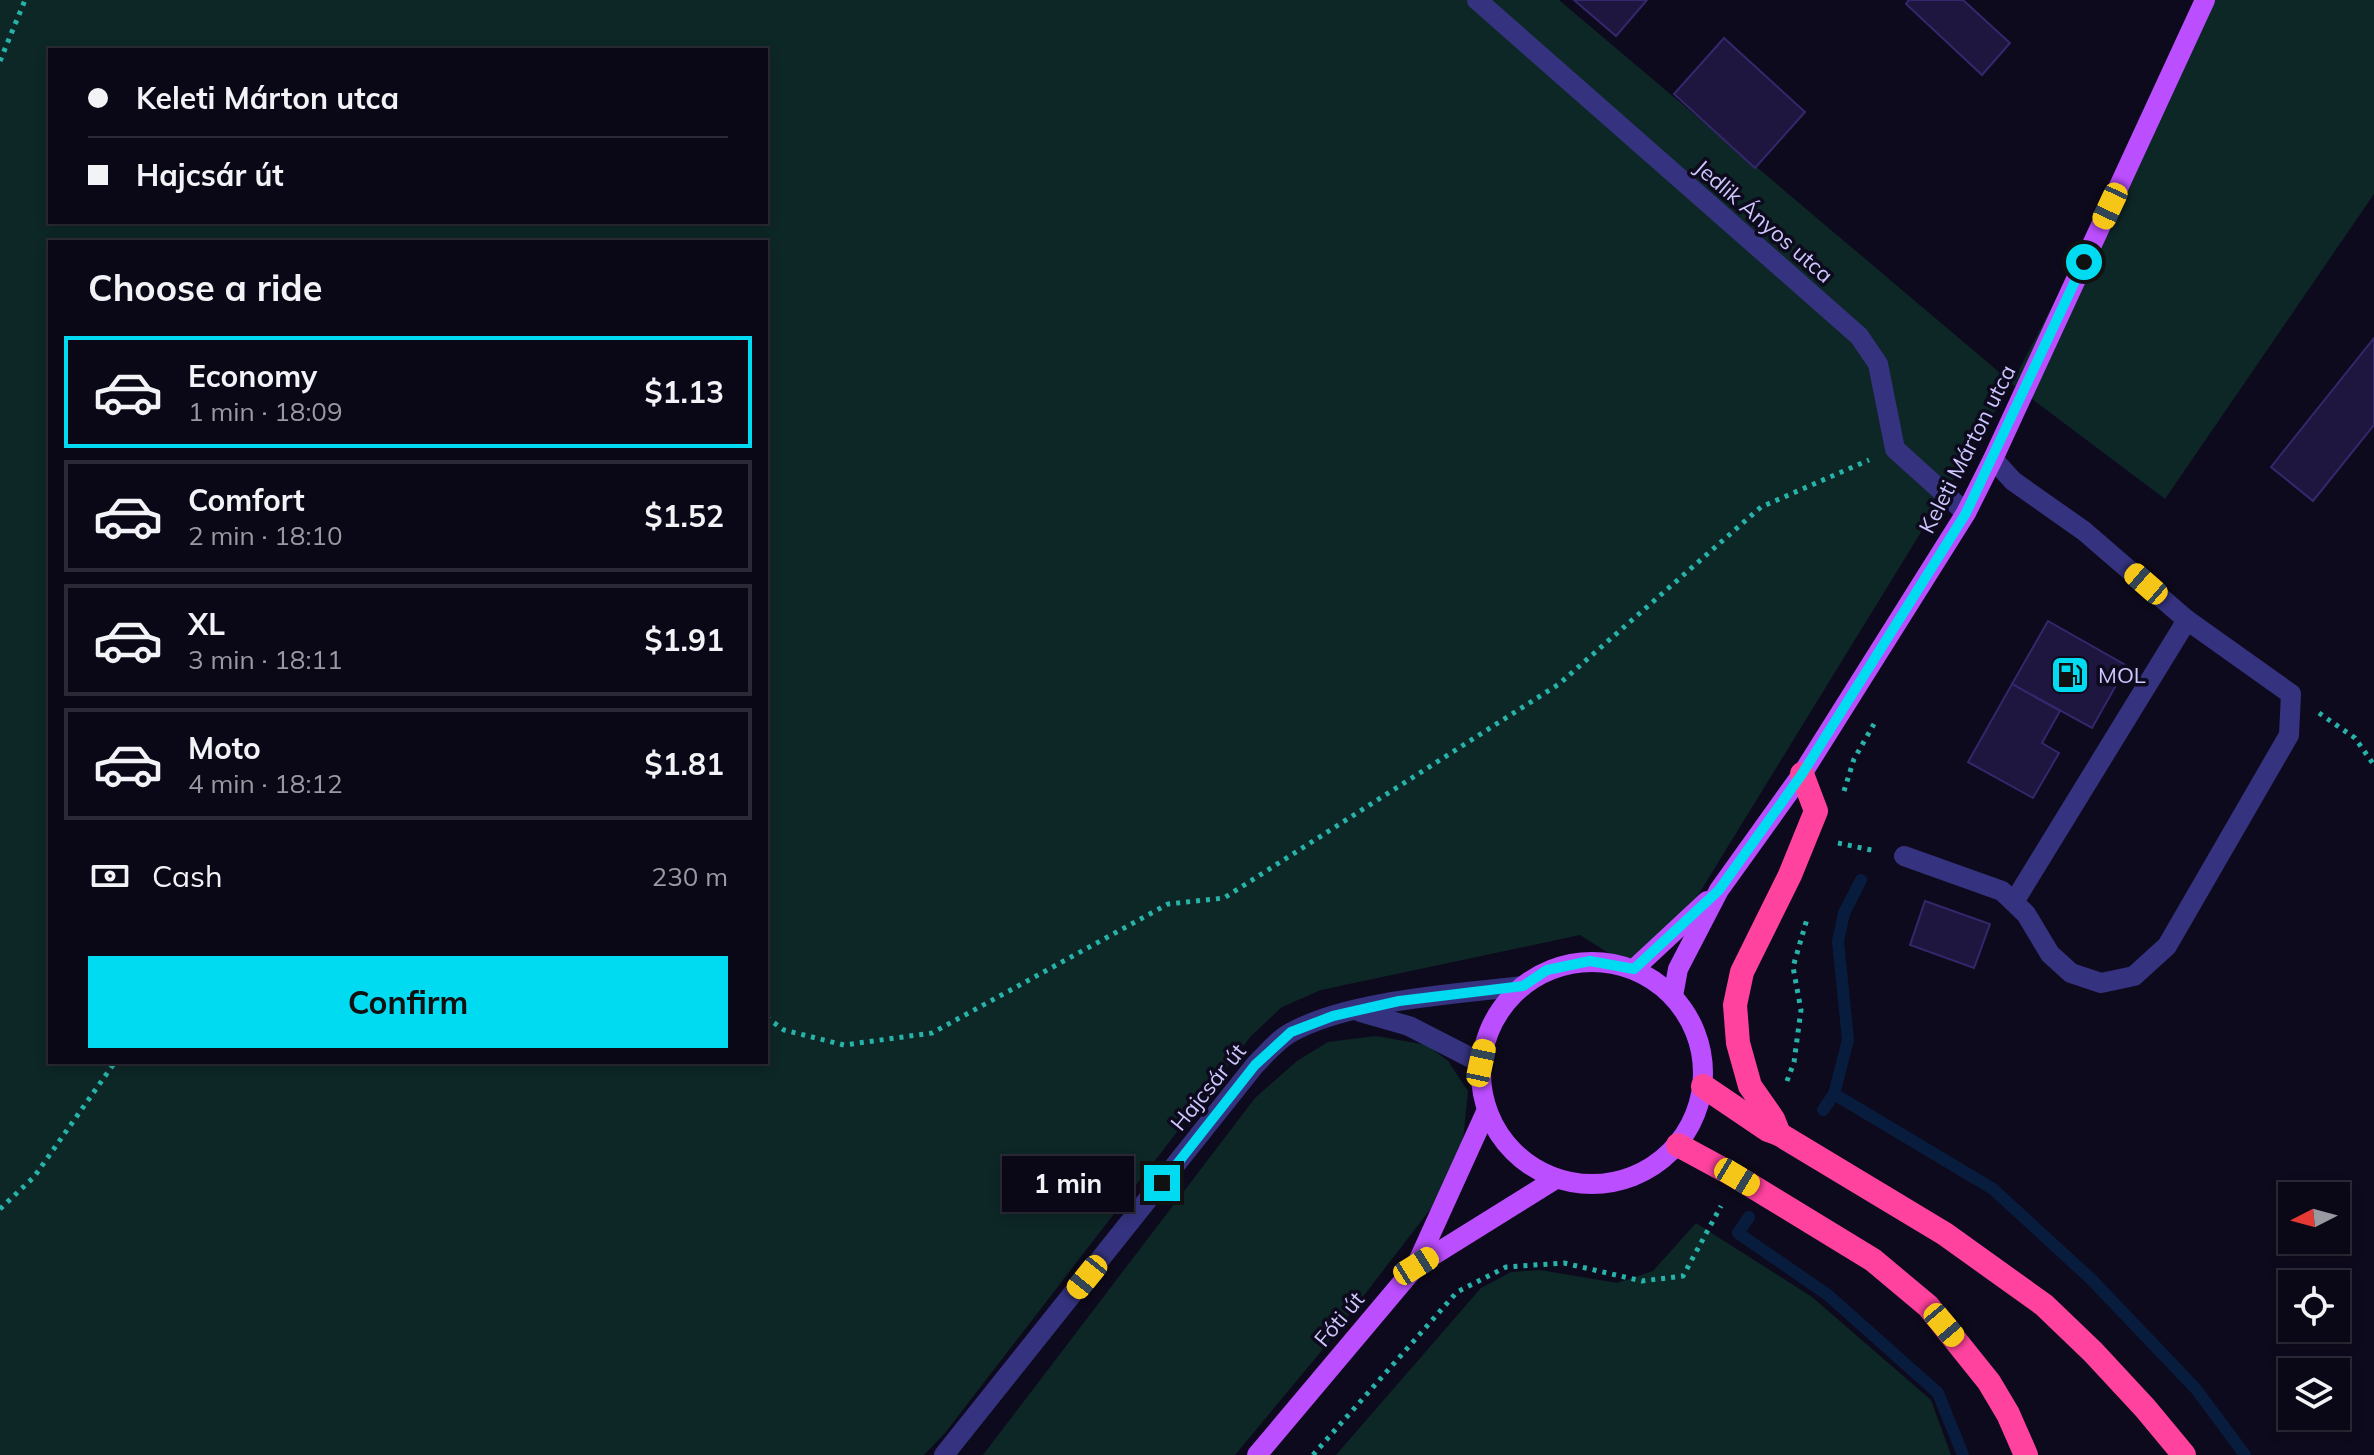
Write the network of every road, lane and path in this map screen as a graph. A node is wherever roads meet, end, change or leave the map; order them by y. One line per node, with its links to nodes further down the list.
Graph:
1 (25, 0): 4 (path)
2 (1477, 0): 5 (street, Jedlik Ányos utca)
3 (2199, 3): 6 (main road, Keleti Márton utca)
4 (0, 61)
5 (1895, 449): 7 (street); 20 (path)
6 (1993, 459): 7 (main road, Keleti Márton utca); 8 (street)
7 (1966, 513): 11 (main road, Keleti Márton utca)
8 (2187, 620): 9 (street); 15 (street)
9 (2291, 694): 10 (path); 15 (street)
10 (2374, 765)
11 (1802, 774): 14 (main road, Keleti Márton utca); 25 (highway)
12 (1830, 841): 13 (path)
13 (1904, 856): 15 (street)
14 (1719, 890): 16 (main road, Keleti Márton utca); 18 (main road, Keleti Márton utca)
15 (2014, 902)
16 (1634, 969): 17 (main road); 18 (main road)
17 (1523, 986): 19 (street, Hajcsár út); 21 (main road)
18 (1673, 996): 23 (main road)
19 (1357, 1011): 21 (street); 30 (street, Hajcsár út)
20 (768, 1018)
21 (1481, 1063): 24 (main road)
22 (114, 1064): 28 (path)
23 (1703, 1086): 25 (highway); 26 (main road)
24 (1486, 1112): 27 (main road); 29 (main road)
25 (1779, 1134): 33 (highway)
26 (1678, 1145): 27 (main road); 32 (highway)
27 (1554, 1180): 29 (main road, Fóti út)
28 (0, 1209)
29 (1416, 1266): 31 (main road, Fóti út)
30 (944, 1455)
31 (1257, 1455)
32 (2026, 1455)
33 (2184, 1455)

